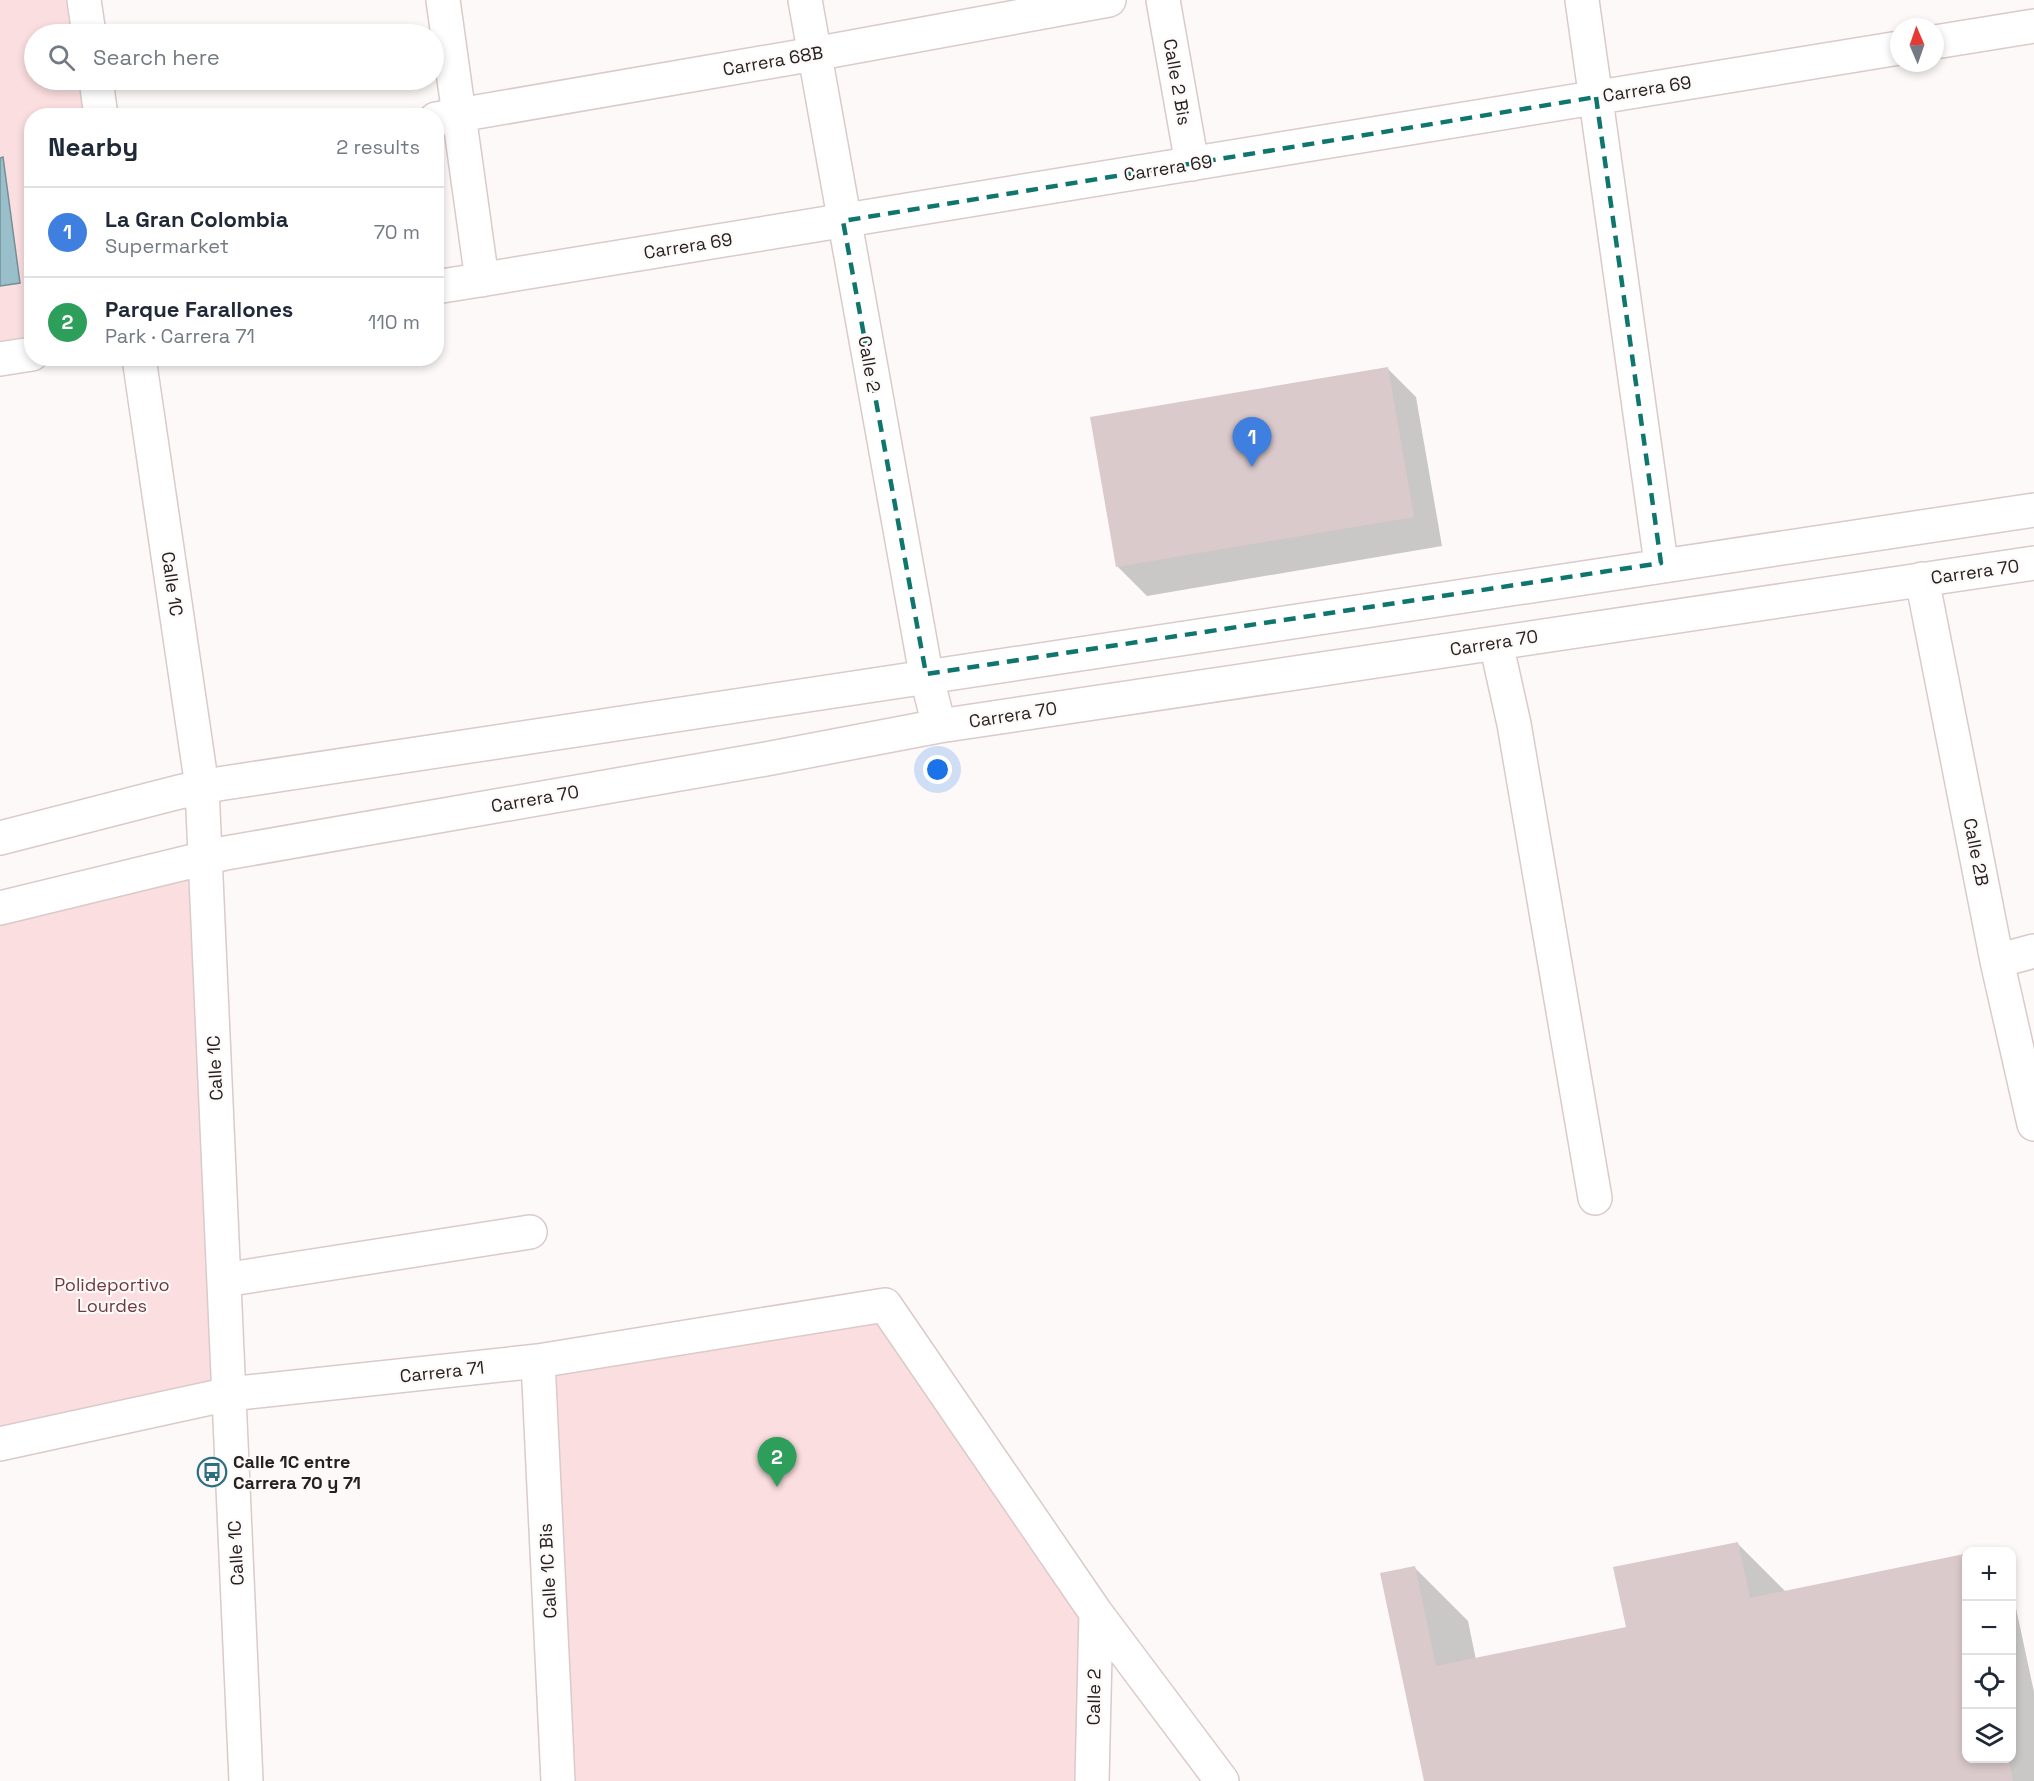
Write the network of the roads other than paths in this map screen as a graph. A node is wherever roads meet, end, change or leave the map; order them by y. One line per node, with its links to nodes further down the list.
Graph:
1 (84, 0): 7 (street)
2 (443, 0): 15 (street)
3 (805, 0): 11 (street, Calle 2)
4 (1109, 0): 11 (street, Carrera 68B)
5 (1162, 0): 16 (street, Calle 2 Bis)
6 (1582, 0): 13 (street)
7 (88, 24)
8 (2034, 26): 9 (street)
9 (1944, 41)
10 (1890, 49): 13 (street, Carrera 69)
11 (814, 54): 15 (street, Carrera 68B); 17 (street, Calle 2)
12 (98, 90): 14 (street)
13 (1596, 98): 16 (street, Carrera 69); 24 (street)
14 (101, 108)
15 (448, 117): 18 (street)
16 (1192, 164): 17 (street, Carrera 69)
17 (843, 221): 18 (street, Carrera 69); 28 (street, Calle 2)
18 (482, 280): 19 (street, Carrera 69)
19 (444, 286)
20 (24, 355): 21 (street)
21 (0, 359)
22 (141, 366): 30 (street, Calle 1C)
23 (2034, 510): 24 (street)
24 (1661, 563): 28 (street)
25 (2034, 563): 26 (street, Carrera 70)
26 (1922, 579): 27 (street, Carrera 70); 37 (street, Calle 2B)
27 (1496, 643): 29 (street, Carrera 70); 39 (street)
28 (926, 674): 29 (street, Calle 2); 30 (street)
29 (939, 726): 32 (street, Carrera 70)
30 (202, 787): 31 (street); 33 (street, Calle 1C)
31 (0, 838)
32 (253, 848): 33 (street, Carrera 70); 35 (street)
33 (206, 857): 34 (street, Carrera 70); 35 (street, Calle 1C)
34 (0, 908)
35 (208, 916): 41 (street, Calle 1C)
36 (2034, 951): 37 (street)
37 (1998, 961): 38 (street, Calle 2B)
38 (2034, 1124)
39 (1595, 1198)
40 (530, 1232): 41 (street)
41 (225, 1280): 43 (street, Calle 1C)
42 (538, 1362): 43 (street, Carrera 71); 45 (street, Carrera 71); 47 (street, Calle 1C Bis)
43 (229, 1394): 44 (street, Carrera 71); 46 (street, Calle 1C)
44 (0, 1444)
45 (1096, 1612): 48 (street, Calle 2); 49 (street)
46 (246, 1781)
47 (558, 1781)
48 (1092, 1781)
49 (1222, 1781)

